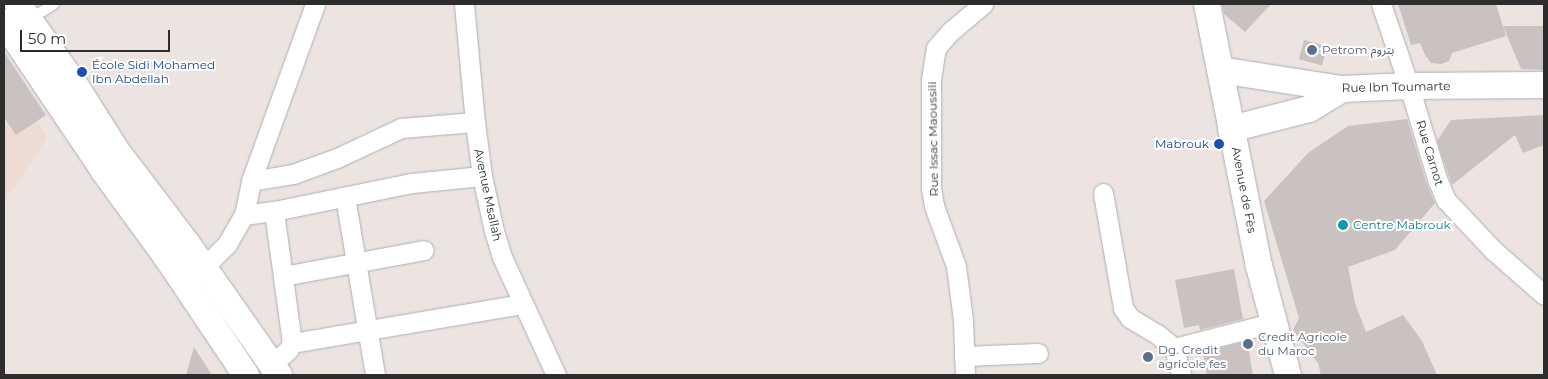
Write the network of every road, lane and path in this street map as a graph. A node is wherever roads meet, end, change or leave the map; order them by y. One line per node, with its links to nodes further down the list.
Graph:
1 (54, 4): 7 (lane)
2 (315, 4): 15 (street)
3 (464, 4): 12 (street, Avenue Msallah)
4 (983, 4): 31 (street, Rue Issac Maoussili)
5 (1207, 4): 8 (main road, Avenue de Fès)
6 (1381, 4): 10 (street, Rue Carnot)
7 (17, 15): 22 (main road); 33 (main road)
8 (1220, 70): 11 (main road, Rue Ibn Toumarte); 13 (main road, Avenue de Fès)
9 (1544, 85): 10 (main road, Rue Ibn Toumarte)
10 (1409, 86): 11 (main road, Rue Ibn Toumarte); 24 (street, Rue Carnot)
11 (1342, 89): 13 (main road)
12 (475, 122): 14 (street, Avenue Msallah); 15 (street)
13 (1231, 129): 26 (main road, Avenue de Fès)
14 (482, 176): 17 (street); 25 (street, Avenue Msallah)
15 (252, 181): 19 (street)
16 (1102, 193): 29 (street)
17 (344, 197): 18 (street); 21 (street)
18 (274, 211): 19 (street); 23 (street)
19 (244, 215): 22 (street)
20 (424, 250): 21 (street)
21 (356, 263): 23 (street); 27 (street)
22 (204, 267): 32 (main road)
23 (283, 276): 28 (street)
24 (1544, 295)
25 (523, 304): 27 (street); 35 (street, Avenue Msallah)
26 (1274, 322): 29 (street); 38 (main road, Avenue de Fès)
27 (368, 330): 28 (street); 34 (street)
28 (292, 343): 32 (street)
29 (1174, 348): 37 (street)
30 (1038, 353): 31 (street)
31 (964, 356): 36 (street, Rue Issac Maoussili)
32 (276, 370)
33 (246, 375)
34 (375, 375)
35 (556, 375)
36 (965, 375)
37 (1181, 375)
38 (1288, 375)

